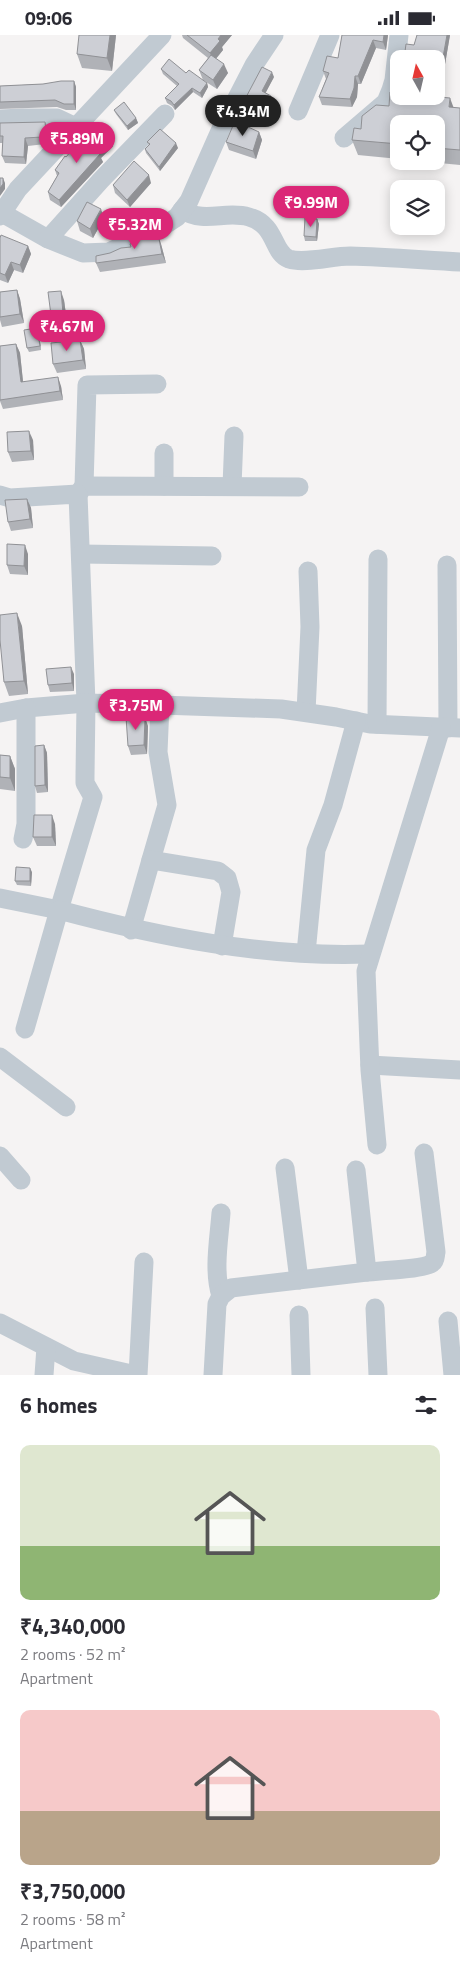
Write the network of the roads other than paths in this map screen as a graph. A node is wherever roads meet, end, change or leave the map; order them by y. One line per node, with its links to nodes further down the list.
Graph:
1 (162, 35): 8 (street)
2 (274, 35): 10 (street)
3 (330, 35): 5 (street)
4 (398, 35): 9 (street)
5 (298, 111)
6 (165, 115): 12 (street)
7 (0, 119): 8 (street)
8 (76, 127): 11 (street)
9 (344, 138)
10 (182, 210): 12 (street); 13 (street)
11 (1, 215): 12 (street)
12 (48, 239)
13 (460, 262)
14 (157, 384): 20 (street)
15 (234, 436): 18 (street)
16 (164, 453): 17 (street)
17 (164, 486): 18 (street); 20 (street)
18 (232, 486): 19 (street)
19 (299, 487)
20 (81, 490): 21 (street); 22 (street)
21 (0, 495)
22 (80, 554): 23 (street); 27 (street)
23 (212, 557)
24 (378, 559): 33 (street)
25 (447, 565): 34 (street)
26 (308, 571): 30 (street)
27 (86, 703): 28 (street); 29 (street); 38 (street)
28 (160, 705): 30 (street); 36 (street)
29 (26, 708): 31 (street); 35 (street)
30 (306, 712): 32 (street)
31 (0, 713)
32 (356, 721): 33 (street); 41 (street)
33 (377, 724): 34 (street)
34 (450, 728): 42 (street)
35 (23, 839)
36 (151, 860): 39 (street); 40 (street)
37 (0, 899): 38 (street)
38 (59, 910): 39 (street); 43 (street)
39 (131, 930): 40 (street)
40 (222, 946): 41 (street)
41 (306, 953): 42 (street)
42 (370, 954): 45 (street)
43 (25, 1029)
44 (0, 1057): 47 (street)
45 (370, 1065): 46 (street); 48 (street)
46 (460, 1070)
47 (66, 1107)
48 (377, 1145)
49 (424, 1153): 56 (street)
50 (0, 1156): 53 (street)
51 (285, 1168): 57 (street)
52 (356, 1170): 56 (street)
53 (22, 1180)
54 (221, 1213): 58 (street)
55 (144, 1262): 65 (street)
56 (367, 1272): 57 (street)
57 (299, 1280): 58 (street)
58 (221, 1296): 66 (street)
59 (375, 1308): 68 (street)
60 (299, 1315): 67 (street)
61 (448, 1321): 69 (street)
62 (0, 1323): 63 (street)
63 (46, 1347): 64 (street); 65 (street)
64 (44, 1375)
65 (137, 1375)
66 (213, 1375)
67 (301, 1375)
68 (378, 1375)
69 (453, 1375)

